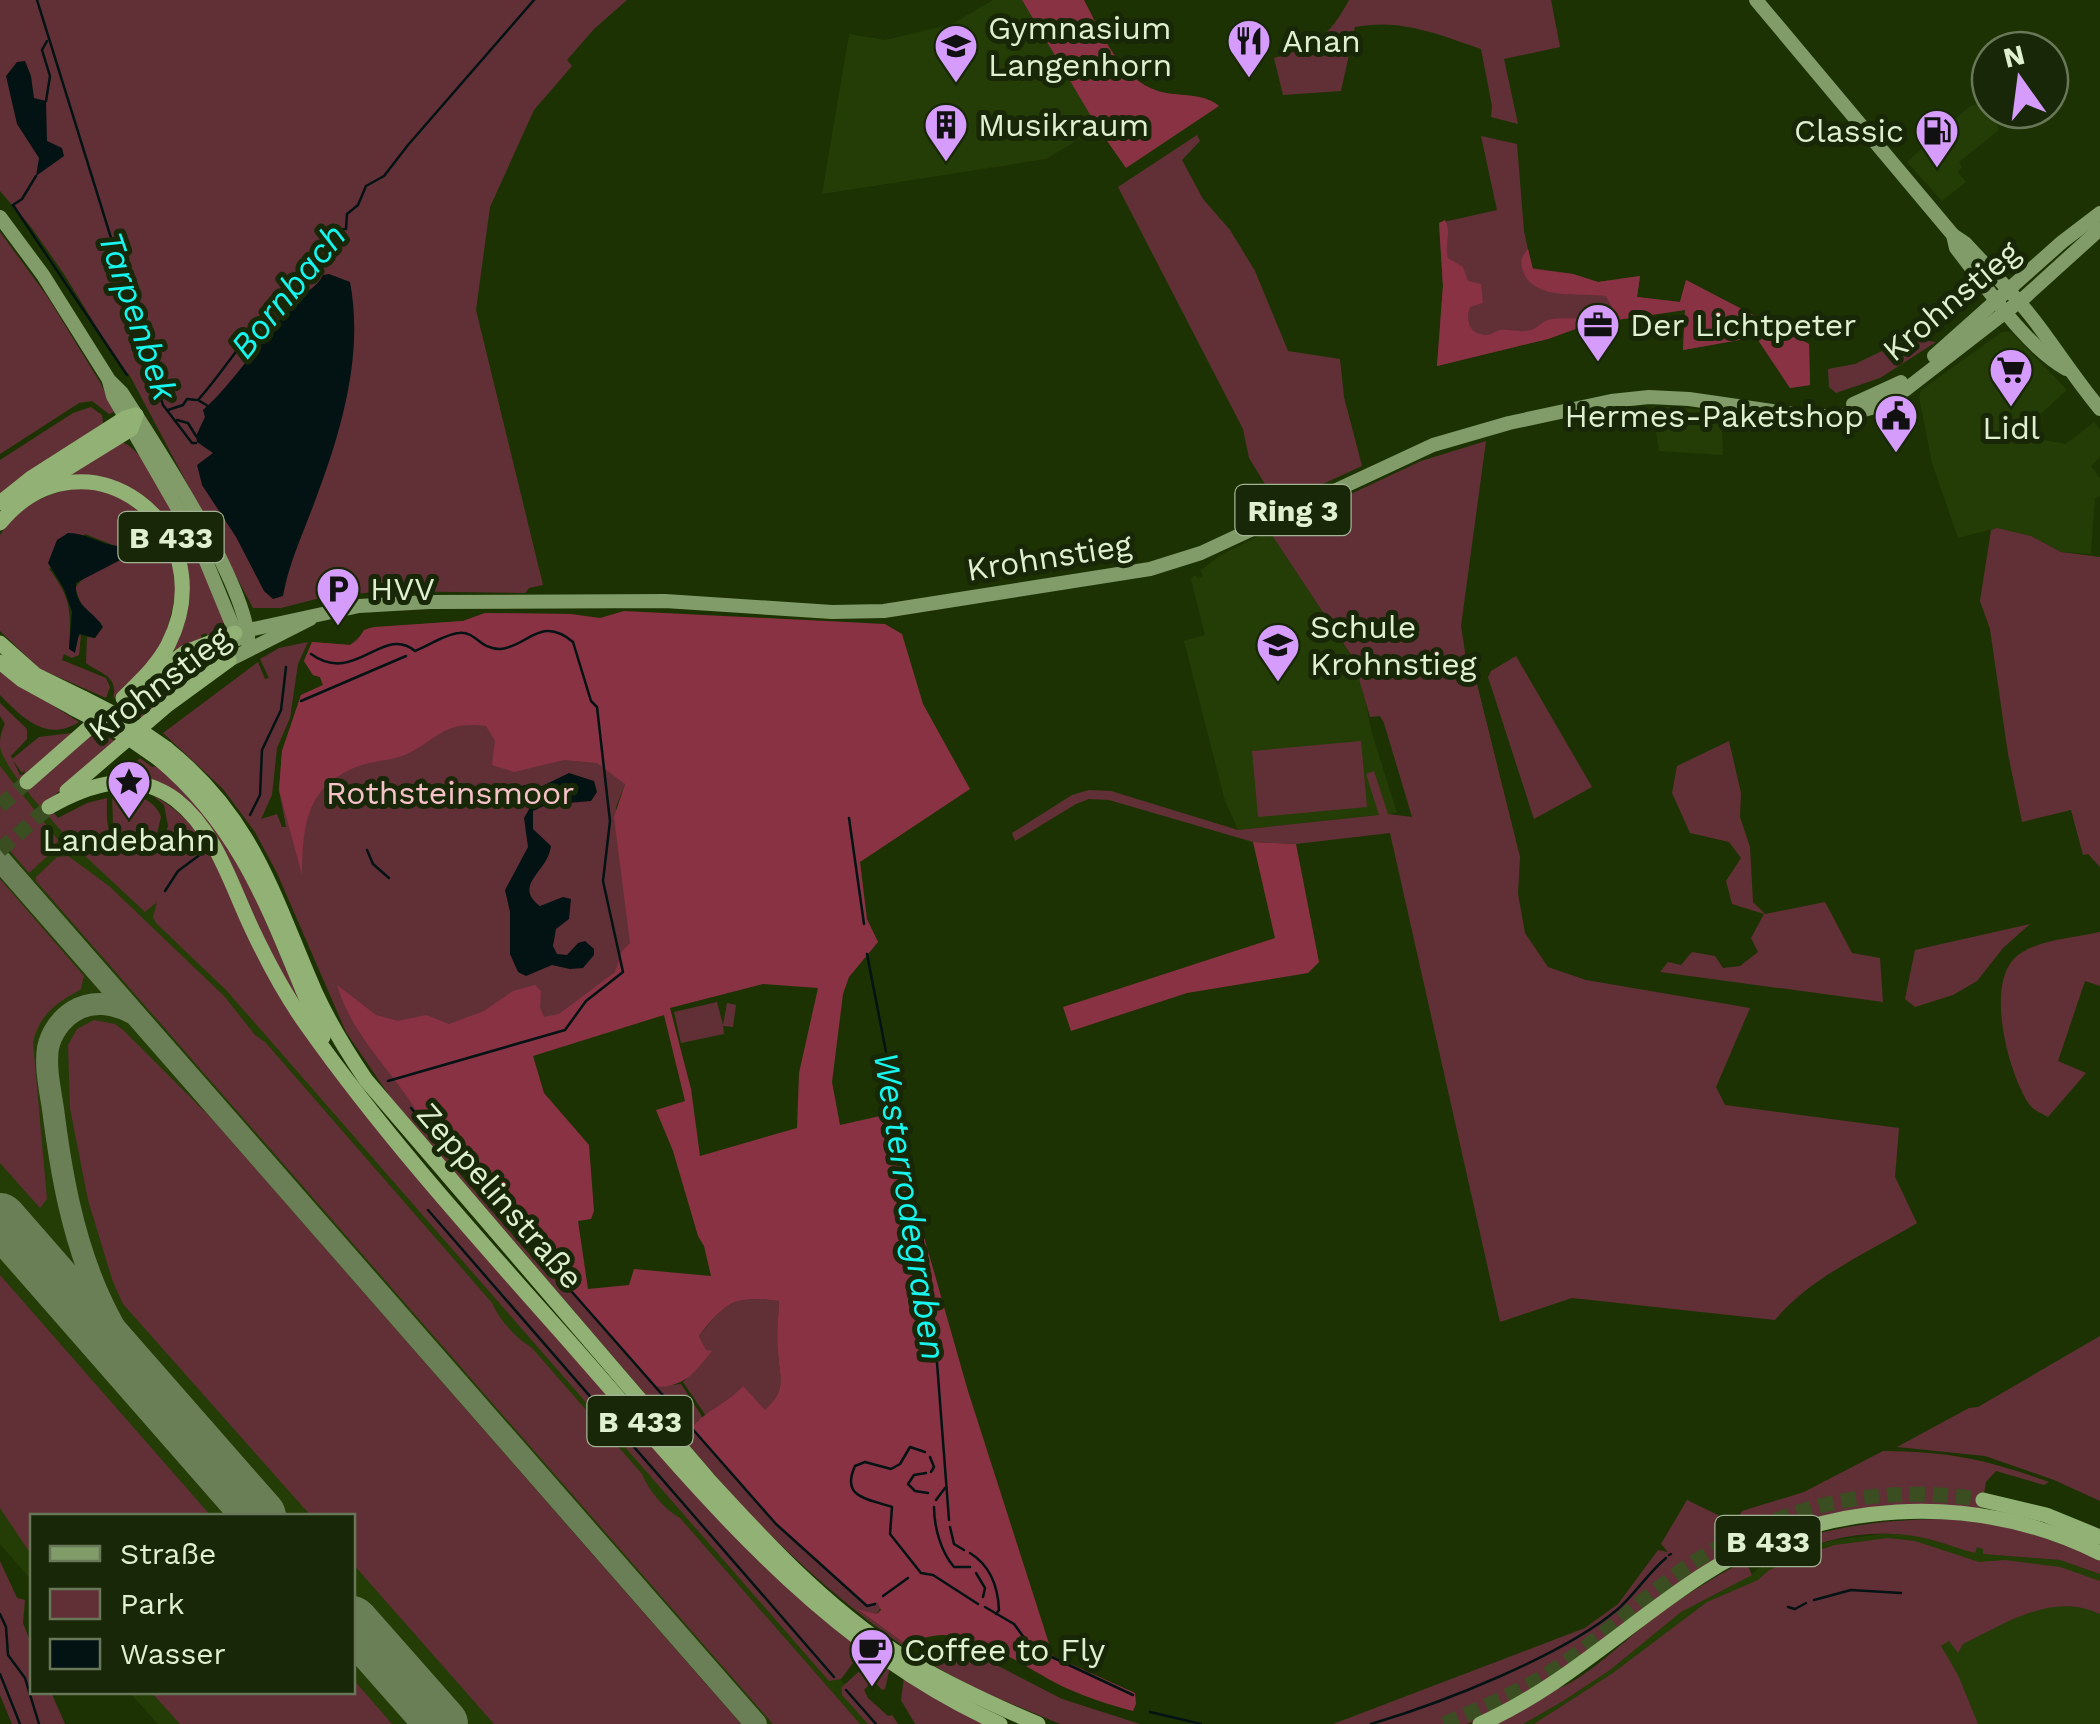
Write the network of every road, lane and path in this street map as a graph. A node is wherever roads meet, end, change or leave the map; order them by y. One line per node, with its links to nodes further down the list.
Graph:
1 (1756, 0): 6 (main road)
2 (2100, 214): 6 (main road, Krohnstieg / Ring 3)
3 (0, 218): 10 (main road)
4 (2100, 230): 5 (main road, Krohnstieg / Ring 3)
5 (2044, 281): 6 (main road, Krohnstieg / Ring 3); 7 (main road)
6 (2008, 301): 7 (main road); 8 (main road); 13 (main road, Krohnstieg / Ring 3)
7 (2040, 328): 8 (main road)
8 (2066, 369): 9 (main road)
9 (2100, 409)
10 (131, 420): 11 (highway, B 433); 14 (main road)
11 (8, 505): 12 (highway, B 433); 19 (highway, B 433)
12 (0, 523)
13 (310, 618): 14 (main road, Krohnstieg / Ring 3); 16 (main road, Krohnstieg / Ring 3)
14 (242, 631): 16 (main road); 19 (highway, Krohnstieg / Ring 3)
15 (0, 643): 20 (highway, B 433)
16 (248, 650): 17 (main road, Krohnstieg / Ring 3)
17 (229, 660): 23 (highway, Krohnstieg / Ring 3)
18 (0, 662): 20 (highway, B 433)
19 (124, 698): 22 (highway, Krohnstieg / Ring 3)
20 (78, 703): 21 (highway, B 433, bridge)
21 (163, 754): 24 (highway, B 433); 29 (highway, Zeppelinstraße / B 433)
22 (27, 782)
23 (49, 807): 24 (highway, B 433)
24 (334, 1058): 28 (highway, Zeppelinstraße / B 433)
25 (1983, 1500): 26 (highway)
26 (2100, 1536)
27 (2100, 1553): 30 (highway, B 433)
28 (1000, 1724)
29 (1038, 1724)
30 (1480, 1724)

